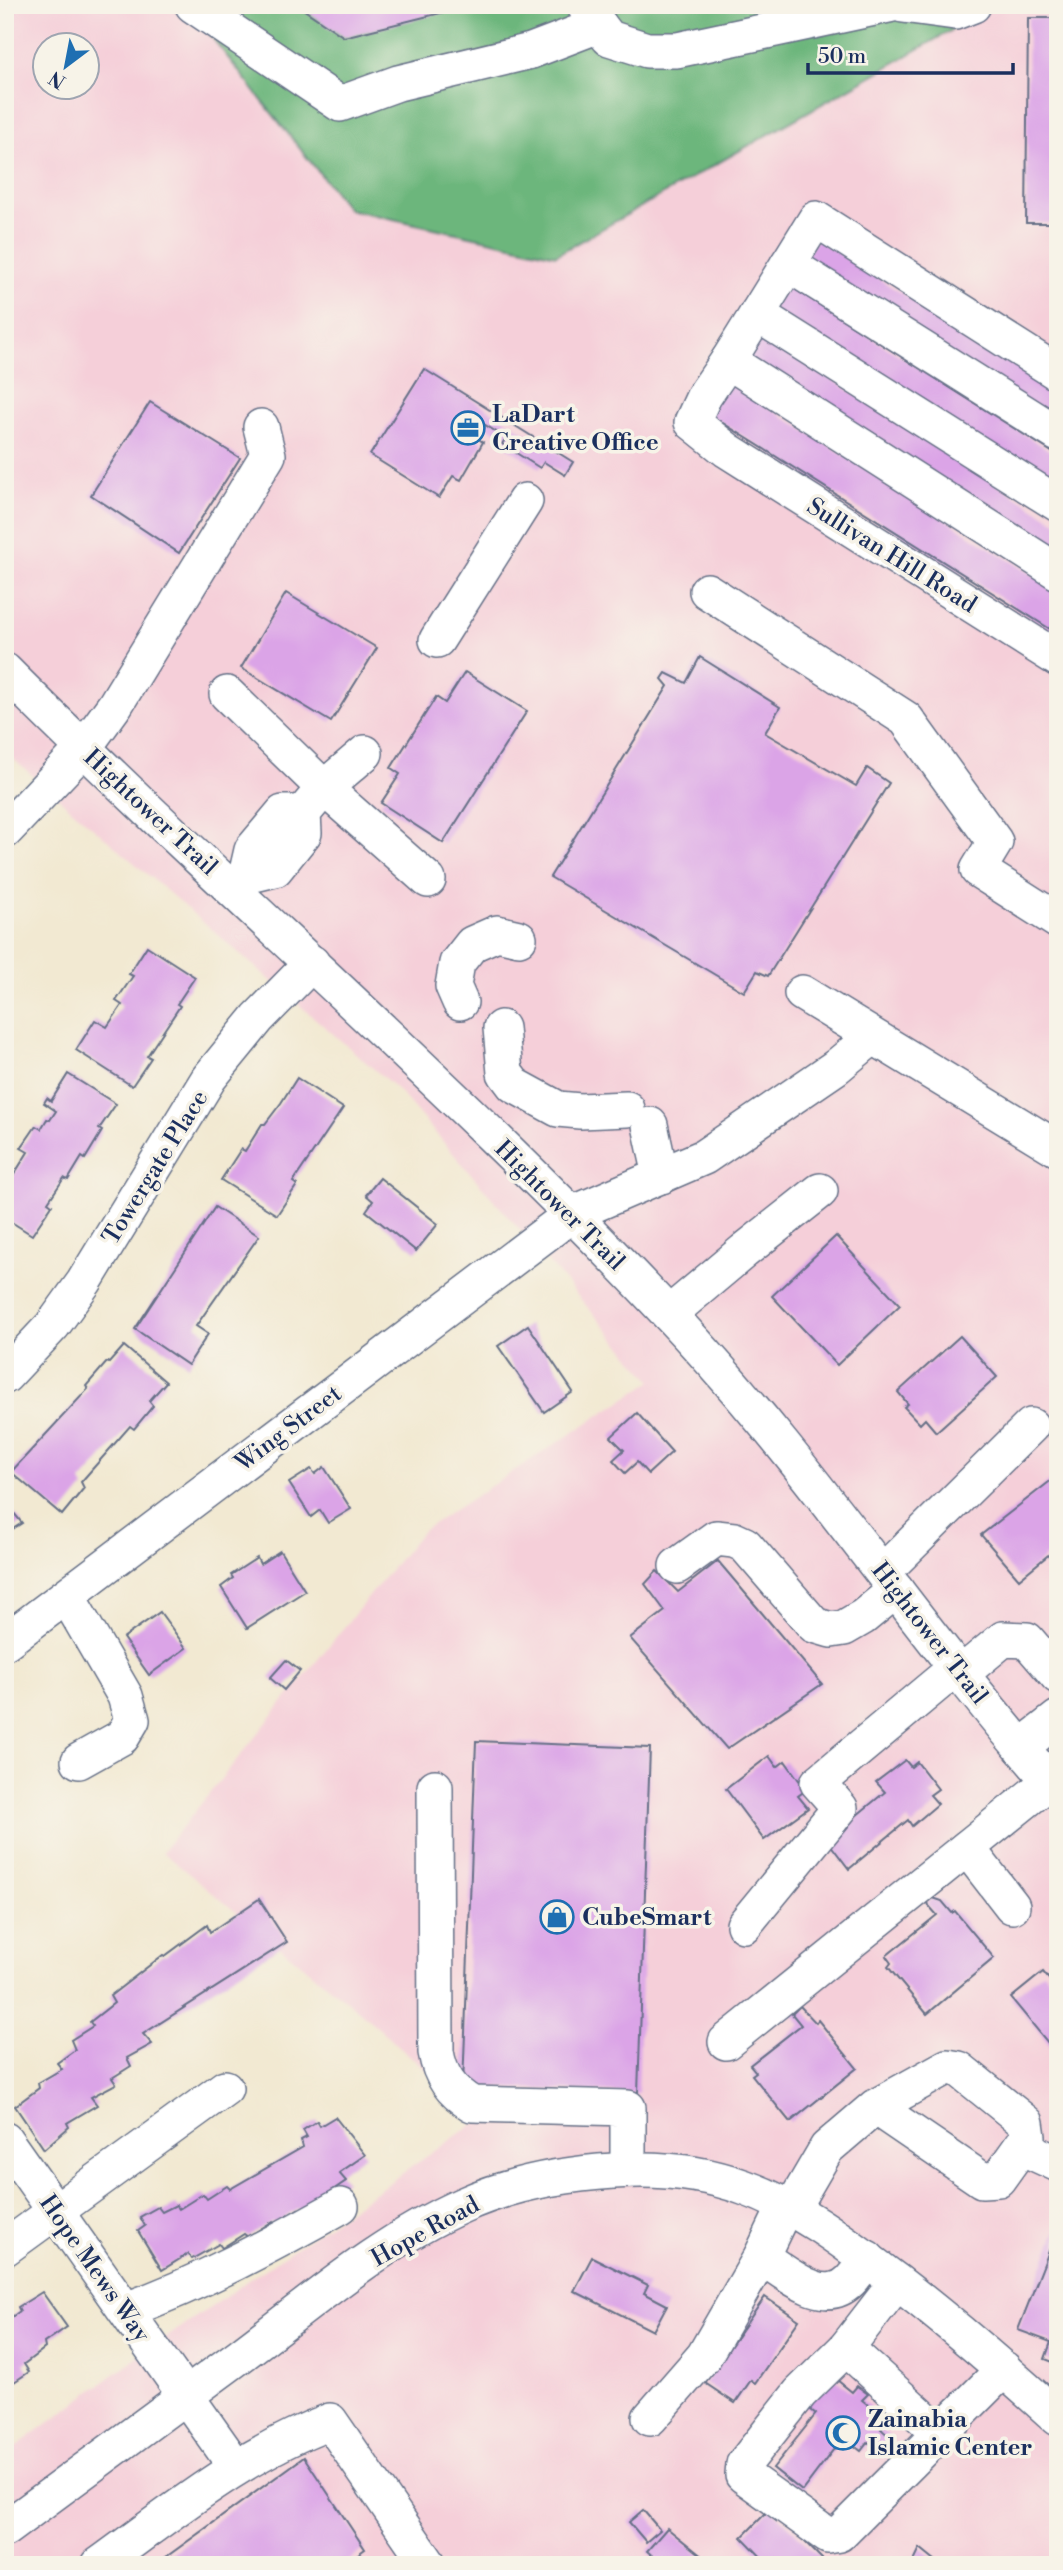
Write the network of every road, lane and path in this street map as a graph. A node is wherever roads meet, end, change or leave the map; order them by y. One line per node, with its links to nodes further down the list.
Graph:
1 (193, 5): 5 (street)
2 (889, 5): 5 (street)
3 (903, 5): 4 (street)
4 (973, 5)
5 (592, 15)
6 (788, 264): 7 (street); 9 (street); 11 (street)
7 (757, 314): 8 (street); 13 (street)
8 (727, 360): 14 (street); 17 (street, Sullivan Hill Road)
9 (1058, 373)
10 (261, 426): 20 (street)
11 (1058, 434)
12 (525, 501): 16 (street)
13 (1058, 504)
14 (1058, 572)
15 (708, 591): 26 (street)
16 (437, 640)
17 (1058, 659)
18 (5, 671): 20 (street, Hightower Trail)
19 (227, 694): 22 (street)
20 (83, 749): 23 (street); 25 (street, Hightower Trail)
21 (365, 753): 22 (street)
22 (314, 801): 24 (street); 25 (street)
23 (5, 831)
24 (428, 880)
25 (240, 883): 28 (street, Hightower Trail)
26 (1058, 921)
27 (519, 938): 30 (street)
28 (312, 964): 36 (street, Hightower Trail); 38 (street, Towergate Place)
29 (802, 993): 32 (street)
30 (460, 1002)
31 (501, 1028): 34 (street)
32 (872, 1037): 33 (street); 34 (street, Wing Street)
33 (1058, 1149)
34 (660, 1176): 36 (street, Wing Street)
35 (820, 1191): 37 (street)
36 (572, 1214): 37 (street, Hightower Trail); 42 (street, Wing Street)
37 (669, 1314): 41 (street, Hightower Trail)
38 (5, 1376)
39 (1031, 1426): 41 (street)
40 (677, 1566): 41 (street)
41 (889, 1581): 44 (street, Hightower Trail)
42 (67, 1596): 43 (street, Wing Street); 48 (street)
43 (5, 1642)
44 (958, 1671): 45 (street); 47 (street, Hightower Trail); 53 (street)
45 (1058, 1676)
46 (1058, 1718): 47 (street)
47 (1021, 1747): 49 (street, Hightower Trail)
48 (79, 1761)
49 (1054, 1786): 51 (street)
50 (435, 1787): 60 (street)
51 (967, 1848): 52 (street); 54 (street)
52 (1012, 1906)
53 (744, 1925)
54 (726, 2042)
55 (225, 2088): 63 (street)
56 (875, 2107): 58 (street); 58 (street); 62 (street)
57 (5, 2140): 63 (street, Hope Mews Way)
58 (1024, 2142): 59 (street)
59 (1058, 2164)
60 (628, 2170): 62 (street, Hope Road); 71 (street, Hope Road)
61 (341, 2206): 68 (street)
62 (789, 2207): 65 (street); 66 (street, Hope Road)
63 (56, 2211): 64 (street); 68 (street, Hope Mews Way)
64 (5, 2248)
65 (761, 2257): 66 (street); 72 (street)
66 (867, 2258): 67 (street, Hope Road)
67 (897, 2282): 69 (street); 70 (street, Hope Road)
68 (125, 2310): 71 (street, Hope Mews Way)
69 (846, 2348): 74 (street); 74 (street)
70 (1004, 2370): 73 (street, Hope Road); 74 (street)
71 (185, 2396): 75 (street, Hope Mews Way); 76 (street, Hope Road)
72 (650, 2418)
73 (1058, 2418)
74 (941, 2434)
75 (236, 2467): 77 (street); 78 (street)
76 (5, 2529)
77 (99, 2565)
78 (429, 2565)

